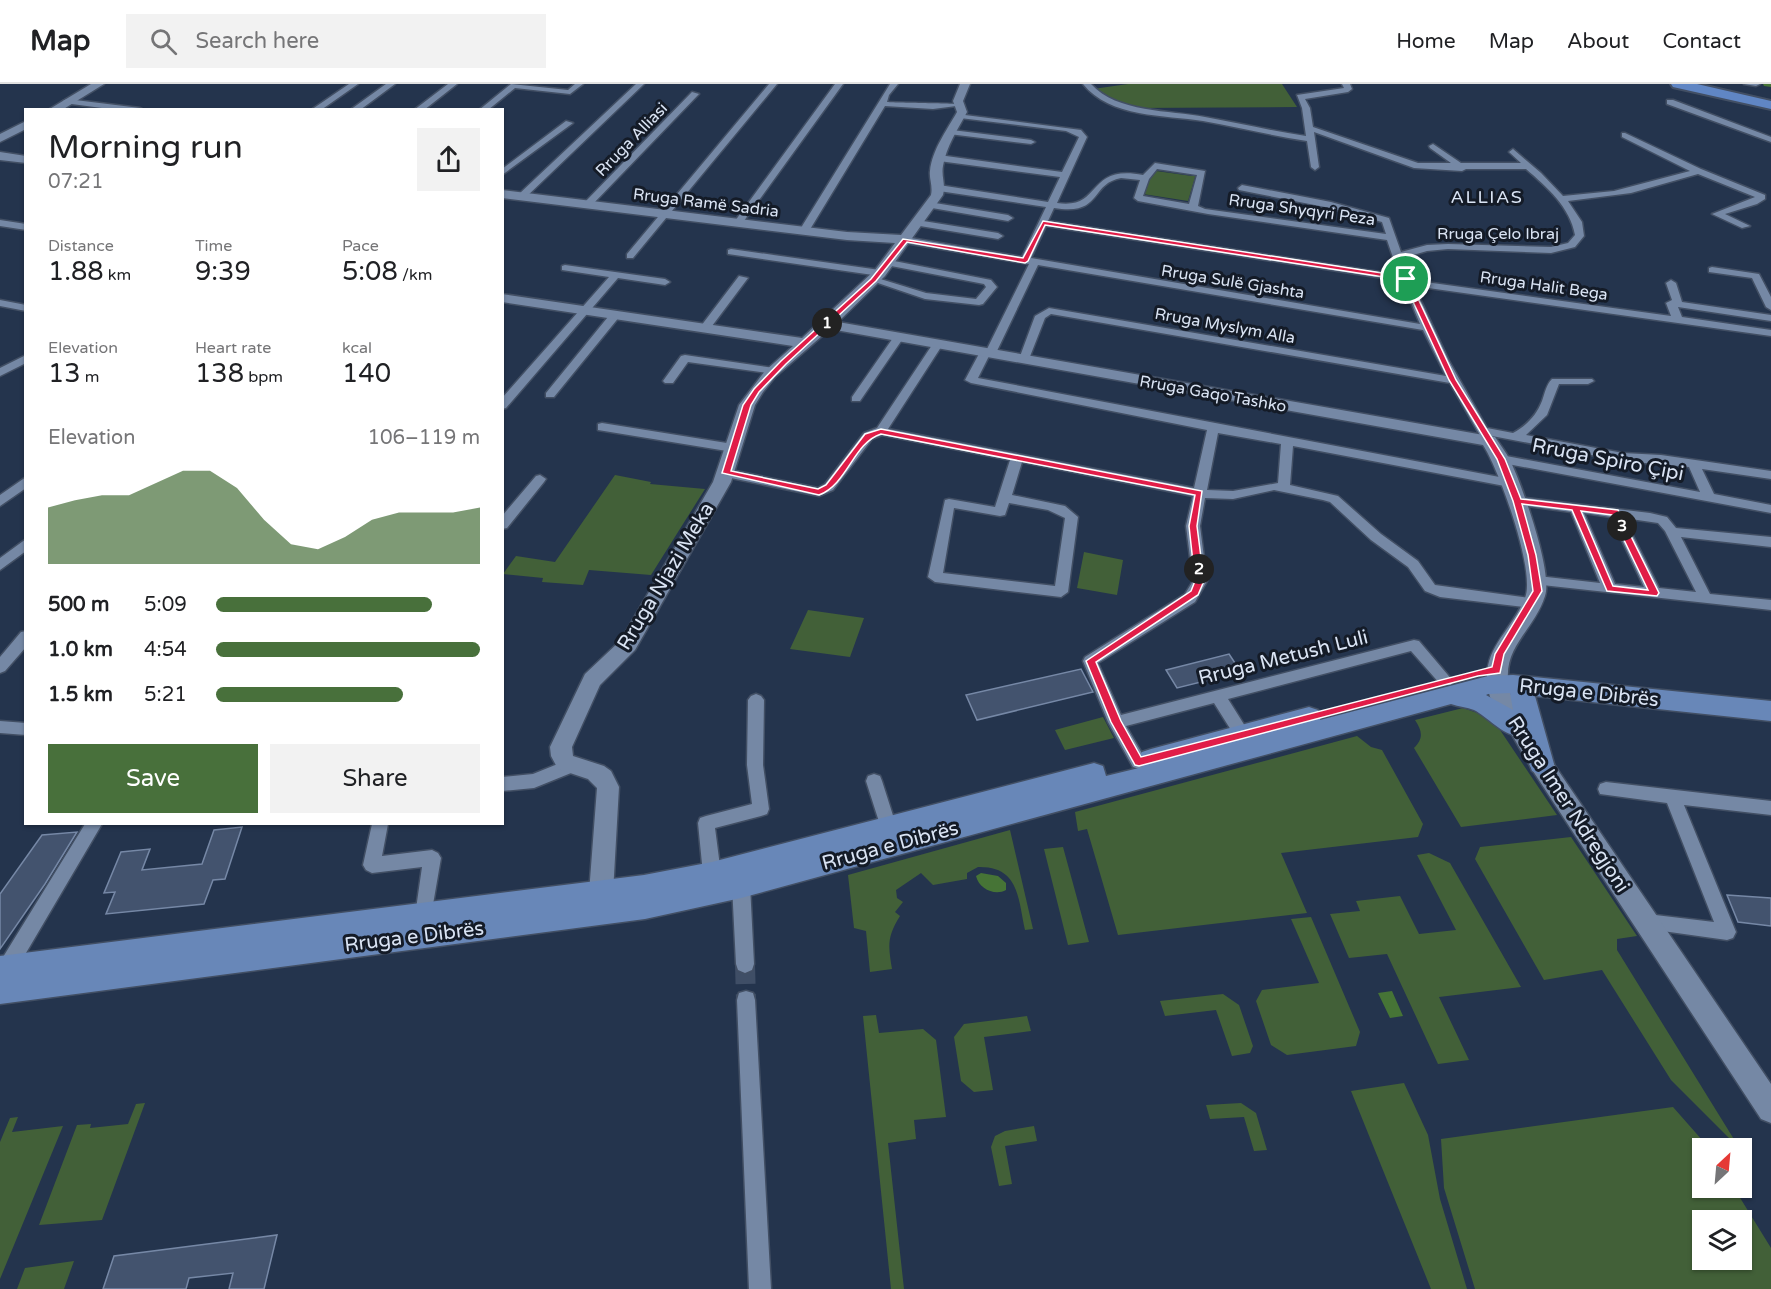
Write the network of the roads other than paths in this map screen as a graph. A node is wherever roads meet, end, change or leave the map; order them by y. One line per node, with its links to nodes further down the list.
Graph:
1 (99, 84): 21 (street)
2 (354, 84): 27 (street)
3 (391, 84): 28 (street)
4 (453, 84): 29 (street)
5 (579, 84): 19 (street)
6 (640, 84): 57 (street)
7 (773, 84): 64 (street)
8 (838, 84): 67 (street)
9 (894, 84): 24 (street)
10 (965, 84): 31 (street, Rruga Njazi Meka)
11 (1087, 84): 39 (street)
12 (1346, 84): 34 (street)
13 (1678, 84): 22 (highway)
14 (1690, 84): 22 (highway)
15 (1709, 84): 22 (highway)
16 (1719, 84): 22 (highway)
17 (1748, 84): 18 (street)
18 (1756, 84)
19 (514, 85): 30 (street)
20 (695, 94): 60 (street, Rruga Alliasi)
21 (68, 101): 25 (street); 26 (street)
22 (1771, 101)
23 (1670, 102): 40 (street)
24 (883, 104): 31 (street); 72 (street)
25 (56, 108)
26 (125, 108)
27 (318, 108)
28 (357, 108)
29 (421, 108)
30 (485, 108)
31 (960, 110): 33 (street); 36 (street, Rruga Njazi Meka)
32 (569, 123): 52 (street)
33 (1032, 125): 42 (street); 53 (street)
34 (1309, 128): 39 (street); 49 (street)
35 (20, 131): 38 (street)
36 (952, 132): 42 (street); 45 (street, Rruga Njazi Meka)
37 (1625, 135): 51 (street)
38 (0, 139)
39 (1310, 139): 48 (street)
40 (1771, 140)
41 (1433, 146): 49 (street)
42 (1031, 150): 50 (street)
43 (1513, 152): 47 (street, Rruga Çelo Ibraj)
44 (0, 156): 46 (street)
45 (939, 158): 50 (street); 55 (street, Rruga Njazi Meka)
46 (24, 160)
47 (1528, 166): 49 (street); 58 (street, Rruga Çelo Ibraj)
48 (1315, 167)
49 (1462, 168)
50 (1030, 169): 53 (street)
51 (1698, 171): 58 (street); 70 (street)
52 (504, 172)
53 (1067, 175): 62 (street)
54 (1145, 178): 62 (street); 63 (street, Rruga Shyqyri Peza); 63 (street)
55 (939, 188): 59 (street); 61 (street, Rruga Njazi Meka)
56 (1242, 188): 74 (street)
57 (510, 197): 60 (street, Rruga Ramë Sadria)
58 (1563, 199): 79 (street, Rruga Çelo Ibraj)
59 (1017, 201): 62 (street); 65 (street)
60 (588, 204): 64 (street, Rruga Ramë Sadria)
61 (929, 206): 65 (street); 68 (street, Rruga Njazi Meka)
62 (1052, 206): 69 (street)
63 (1201, 209): 74 (street, Rruga Shyqyri Peza)
64 (664, 214): 67 (street, Rruga Ramë Sadria); 78 (street)
65 (1008, 218): 73 (street)
66 (0, 223): 71 (street)
67 (738, 223): 72 (street, Rruga Ramë Sadria)
68 (917, 223): 73 (street); 75 (street, Rruga Njazi Meka)
69 (1043, 223): 81 (street); 88 (street, Rruga Halit Bega)
70 (1745, 226)
71 (24, 227)
72 (804, 231): 75 (street, Rruga Ramë Sadria)
73 (998, 236): 77 (street)
74 (1390, 238): 79 (street)
75 (905, 240): 80 (street, Rruga Sulë Gjashta); 82 (street, Rruga Njazi Meka)
76 (731, 252): 86 (street)
77 (989, 254): 80 (street, Rruga Sulë Gjashta); 81 (street, Rruga Sulë Gjashta)
78 (630, 256)
79 (1396, 257): 88 (street)
80 (938, 258): 82 (street); 86 (street)
81 (1030, 261): 102 (street, Rruga Sulë Gjashta); 107 (street)
82 (889, 262): 86 (street, Rruga Njazi Meka)
83 (566, 268): 85 (street)
84 (1712, 270): 94 (street)
85 (616, 275): 89 (street); 96 (street)
86 (877, 277): 100 (street, Rruga Njazi Meka)
87 (743, 278): 101 (street)
88 (1406, 280): 99 (street, Rruga Halit Bega); 102 (street)
89 (665, 282)
90 (1671, 283): 93 (street)
91 (504, 298): 96 (street)
92 (0, 303): 95 (street)
93 (1678, 304): 98 (street); 99 (street)
94 (1771, 307)
95 (24, 308)
96 (585, 310): 97 (street); 117 (street)
97 (616, 314): 101 (street); 115 (street)
98 (1771, 318)
99 (1677, 319): 103 (street, Rruga Halit Bega)
100 (827, 324): 104 (street, Rruga Gaqo Tashko); 105 (street, Rruga Njazi Meka)
101 (705, 328): 105 (street)
102 (1427, 328): 112 (street)
103 (1771, 333)
104 (899, 337): 106 (street, Rruga Gaqo Tashko); 116 (street)
105 (804, 343): 110 (street, Rruga Njazi Meka)
106 (938, 344): 107 (street, Rruga Gaqo Tashko); 120 (street)
107 (988, 352): 109 (street, Rruga Gaqo Tashko); 119 (street)
108 (24, 359): 111 (street)
109 (1024, 359): 112 (street, Rruga Myslym Alla); 121 (street, Rruga Gaqo Tashko)
110 (774, 371): 113 (street); 124 (street, Rruga Njazi Meka)
111 (0, 373)
112 (1452, 380): 121 (street)
113 (669, 381)
114 (1588, 381): 122 (street)
115 (550, 395)
116 (856, 399)
117 (504, 404)
118 (602, 427): 124 (street)
119 (1212, 428): 123 (street); 135 (street)
120 (881, 431): 125 (street); 128 (street)
121 (1486, 436): 122 (street, Rruga Spiro Çipi); 126 (street)
122 (1515, 437): 127 (street, Rruga Spiro Çipi)
123 (1287, 442): 132 (street); 134 (street)
124 (733, 448): 128 (street, Rruga Njazi Meka)
125 (1017, 458): 135 (street); 136 (street)
126 (1501, 459): 134 (street); 137 (street, Rruga Spiro Çipi)
127 (1694, 464): 129 (street, Rruga Spiro Çipi); 137 (street, Rruga Spiro Çipi)
128 (726, 473): 169 (street, Rruga Njazi Meka)
129 (1771, 475)
130 (540, 479): 142 (street)
131 (24, 483): 133 (street)
132 (1284, 486): 135 (street); 151 (street)
133 (5, 492): 138 (street)
134 (1514, 492): 139 (street); 147 (street)
135 (1199, 493): 162 (street)
136 (1005, 498): 136 (street)
137 (1709, 498): 140 (street, Rruga Spiro Çipi)
138 (0, 502)
139 (1575, 507): 141 (street); 148 (street)
140 (1771, 510)
141 (1615, 512): 143 (street); 149 (street)
142 (504, 523)
143 (1672, 532): 144 (street); 150 (street)
144 (1771, 542)
145 (24, 545): 146 (street)
146 (0, 565)
147 (1538, 582): 148 (street); 151 (street)
148 (1610, 589): 149 (street)
149 (1654, 593): 150 (street)
150 (1706, 598): 152 (street)
151 (1532, 603): 155 (street)
152 (1771, 605)
153 (24, 638): 154 (street)
154 (0, 667)
155 (1496, 677): 156 (main road, Rruga e Dibrës); 157 (main road, Rruga e Dibrës); 159 (main road, Rruga e Dibrës); 163 (street, Rruga Imer Ndregjoni)
156 (1530, 685): 161 (main road, Rruga e Dibrës); 168 (main road)
157 (1448, 689): 158 (street, Rruga Metush Luli); 163 (main road); 166 (main road, Rruga e Dibrës); 179 (main road, Rruga e Dibrës)
158 (1217, 695): 162 (street, Rruga Metush Luli); 166 (street)
159 (1771, 699)
160 (756, 700): 178 (street)
161 (1771, 711)
162 (1116, 722): 167 (street)
163 (1516, 726): 168 (street, Rruga Imer Ndregjoni)
164 (0, 727): 165 (street)
165 (24, 729)
166 (1242, 734): 167 (main road, Rruga e Dibrës)
167 (1139, 762): 177 (main road, Rruga e Dibrës)
168 (1541, 764): 182 (street, Rruga Imer Ndregjoni)
169 (570, 766): 171 (street); 180 (street)
170 (874, 781): 177 (street, Rruga e Dibrës)
171 (504, 784)
172 (1606, 789): 173 (street, Rruga Imer Ndregjoni)
173 (1672, 796): 174 (street, Rruga Imer Ndregjoni); 182 (street)
174 (1771, 808)
175 (92, 825): 184 (street)
176 (380, 825): 181 (street, Rruga e Dibrës)
177 (889, 828): 178 (main road, Rruga e Dibrës)
178 (712, 874): 180 (main road, Rruga e Dibrës)
179 (741, 885): 183 (street); 184 (main road, Rruga e Dibrës)
180 (601, 893): 181 (main road, Rruga e Dibrës)
181 (424, 916): 184 (main road, Rruga e Dibrës)
182 (1647, 922): 186 (street, Rruga Imer Ndregjoni)
183 (745, 964)
184 (2, 976)
185 (746, 1000): 187 (street)
186 (1771, 1108)
187 (760, 1289)

